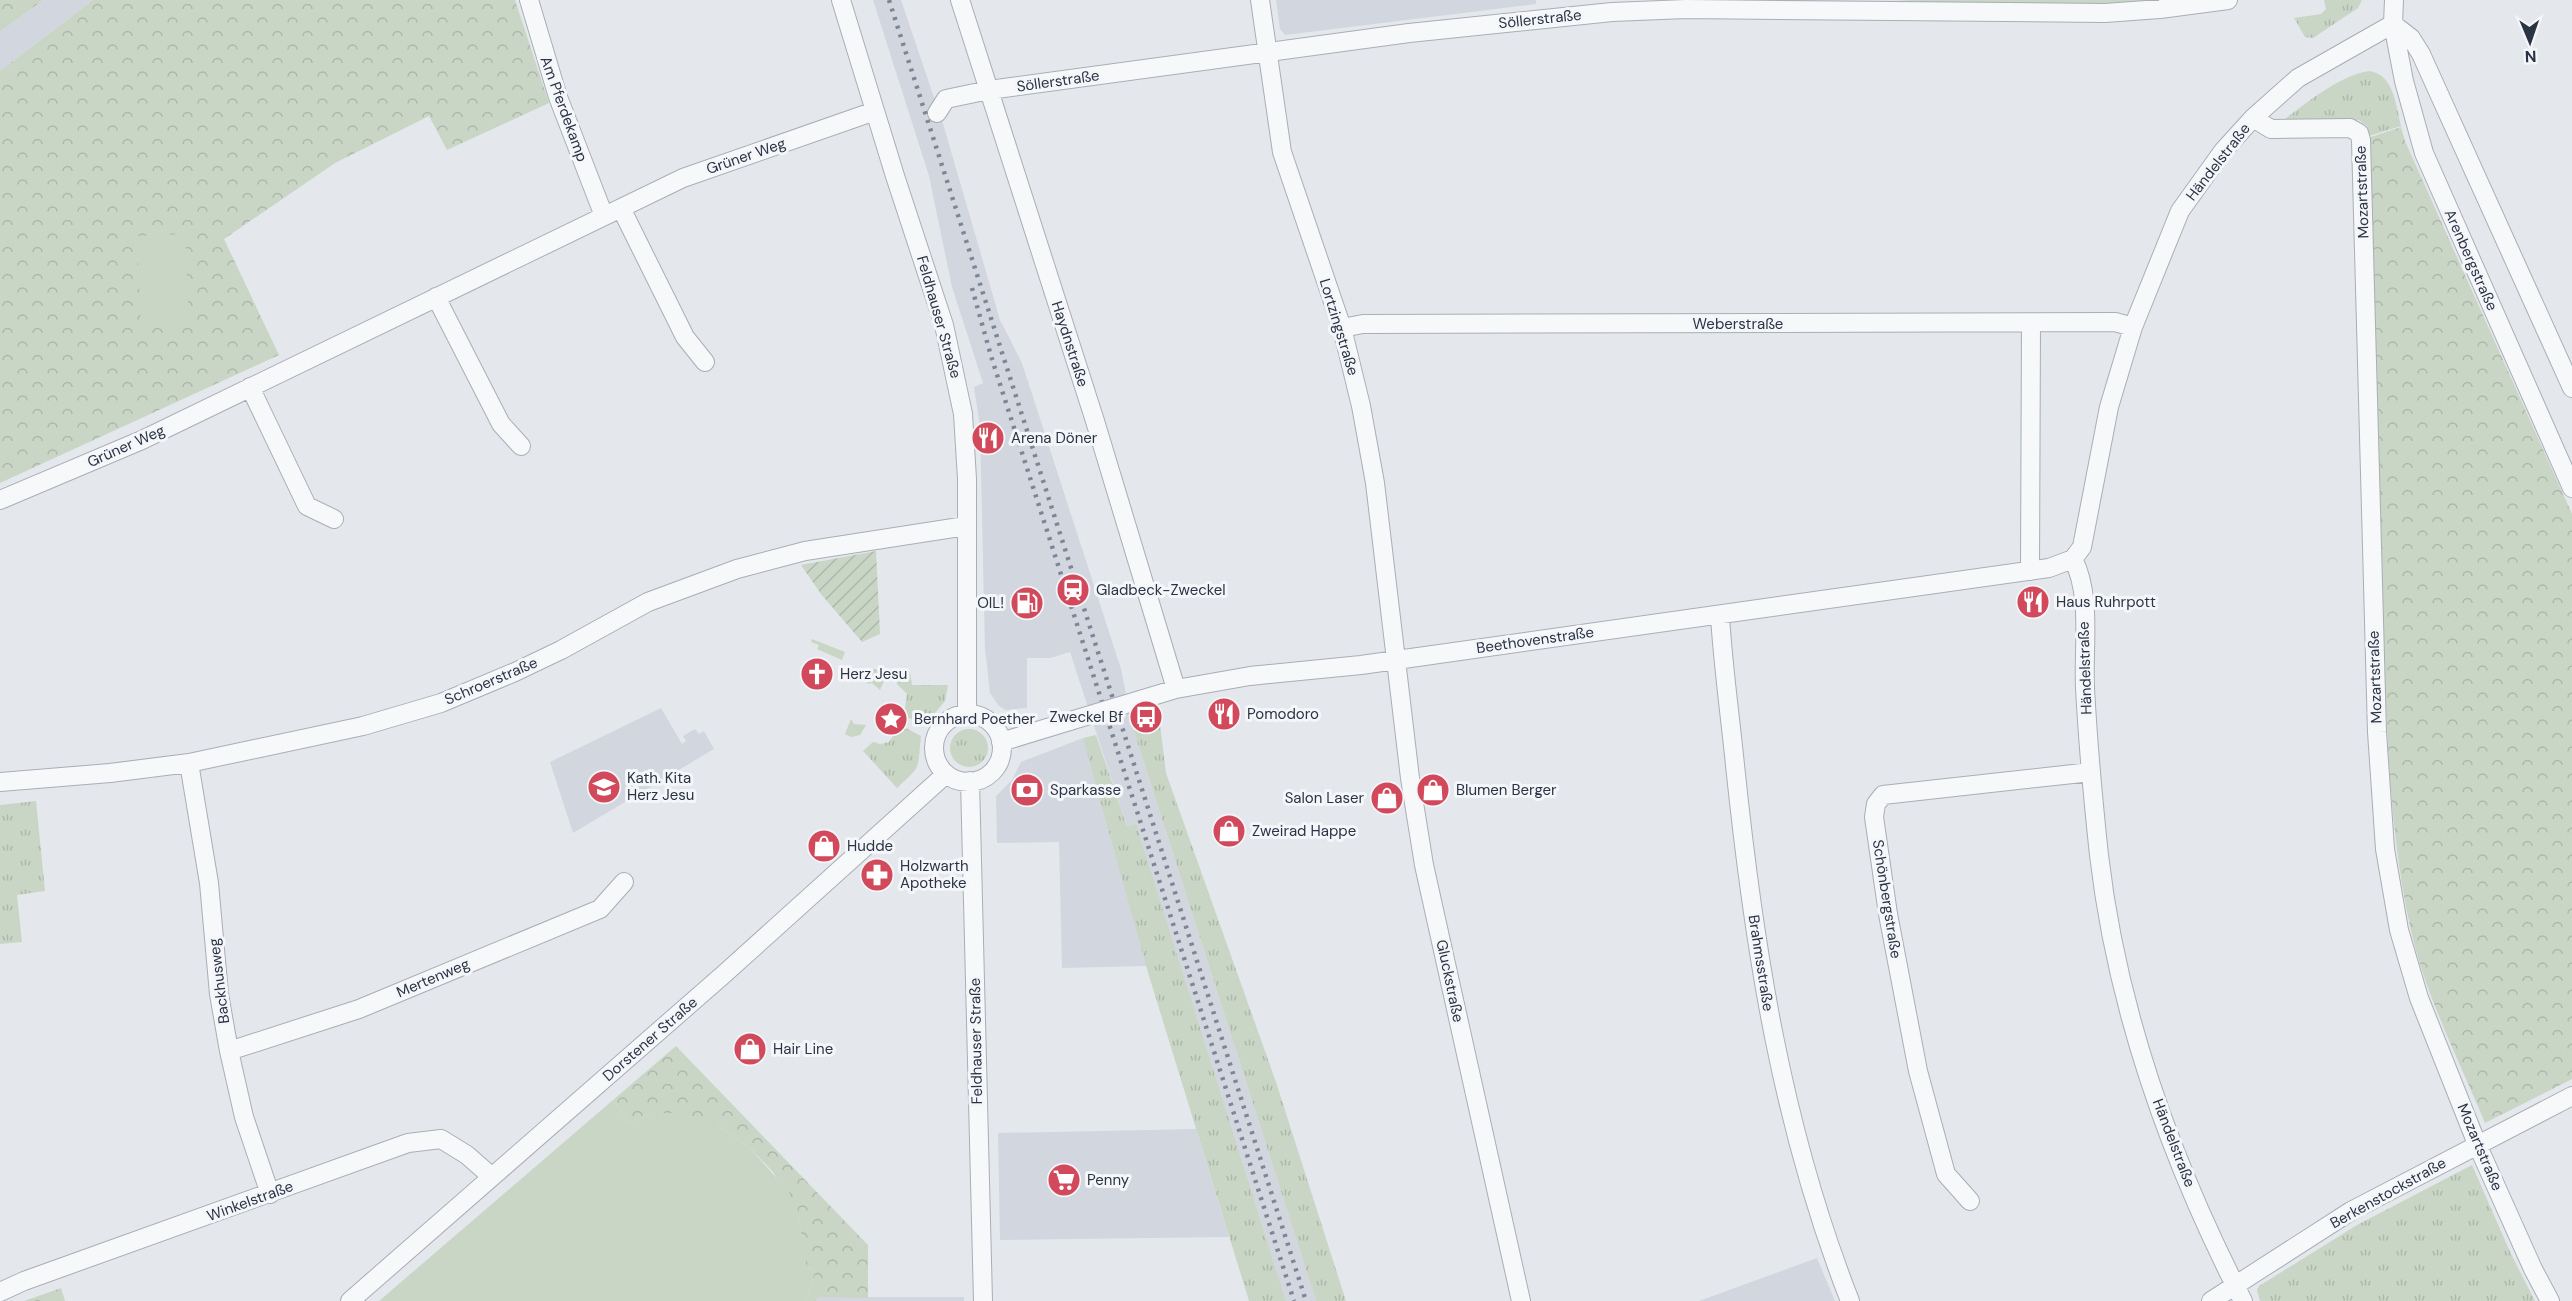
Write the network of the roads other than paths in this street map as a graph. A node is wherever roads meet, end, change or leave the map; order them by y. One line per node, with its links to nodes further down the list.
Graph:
1 (529, 0): 14 (street, Am Pferdekamp)
2 (841, 0): 10 (street, Feldhauser Straße)
3 (960, 0): 9 (street, Haydnstraße)
4 (1260, 0): 8 (street, Lortzingstraße)
5 (2228, 0): 8 (street, Söllerstraße)
6 (2394, 0): 7 (street, Arenbergstraße)
7 (2393, 24): 12 (street, Händelstraße); 21 (street); 23 (street, Arenbergstraße)
8 (1267, 53): 9 (street, Söllerstraße); 18 (street, Lortzingstraße)
9 (989, 90): 11 (street, Söllerstraße); 31 (street, Haydnstraße)
10 (875, 111): 13 (street, Grüner Weg); 26 (street, Feldhauser Straße)
11 (937, 113)
12 (2253, 118): 17 (street, Händelstraße); 42 (street, Mozartstraße)
13 (621, 208): 14 (street, Grüner Weg); 19 (street)
14 (604, 216): 15 (street, Grüner Weg)
15 (436, 297): 20 (street, Grüner Weg); 22 (street)
16 (2031, 323): 17 (street, Weberstraße); 18 (street, Weberstraße); 28 (street)
17 (2133, 327): 27 (street, Händelstraße)
18 (1342, 328): 30 (street, Lortzingstraße)
19 (705, 362)
20 (250, 387): 24 (street, Grüner Weg); 25 (street)
21 (2572, 387)
22 (521, 446)
23 (2572, 488)
24 (0, 501)
25 (334, 519)
26 (966, 526): 32 (street, Feldhauser Straße); 34 (street, Schroerstraße)
27 (2073, 559): 28 (street, Beethovenstraße); 35 (street, Händelstraße)
28 (2030, 571): 29 (street, Beethovenstraße)
29 (1720, 616): 30 (street, Beethovenstraße); 51 (street, Brahmsstraße)
30 (1397, 659): 31 (street, Beethovenstraße); 50 (street, Gluckstraße)
31 (1176, 689): 33 (street, Beethovenstraße, bridge)
32 (967, 714): 33 (street); 36 (street)
33 (1001, 742): 38 (street)
34 (189, 763): 37 (street, Schroerstraße); 40 (street, Backhusweg)
35 (2091, 772): 45 (street, Schönbergstraße); 46 (street, Händelstraße)
36 (946, 774): 38 (street); 43 (street, Dorstener Straße)
37 (0, 782)
38 (970, 782): 49 (street, Feldhauser Straße)
39 (624, 882): 40 (street, Mertenweg)
40 (229, 1051): 44 (street, Backhusweg)
41 (2572, 1096): 42 (street, Berkenstockstraße)
42 (2477, 1144): 46 (street, Berkenstockstraße); 54 (street, Mozartstraße)
43 (492, 1177): 44 (street, Winkelstraße); 48 (street, Dorstener Straße)
44 (270, 1194): 47 (street, Winkelstraße)
45 (1970, 1201)
46 (2234, 1284): 52 (street, Berkenstockstraße); 53 (street, Händelstraße)
47 (0, 1292)
48 (350, 1301)
49 (983, 1301)
50 (1521, 1301)
51 (1850, 1301)
52 (2211, 1301)
53 (2243, 1301)
54 (2550, 1301)

